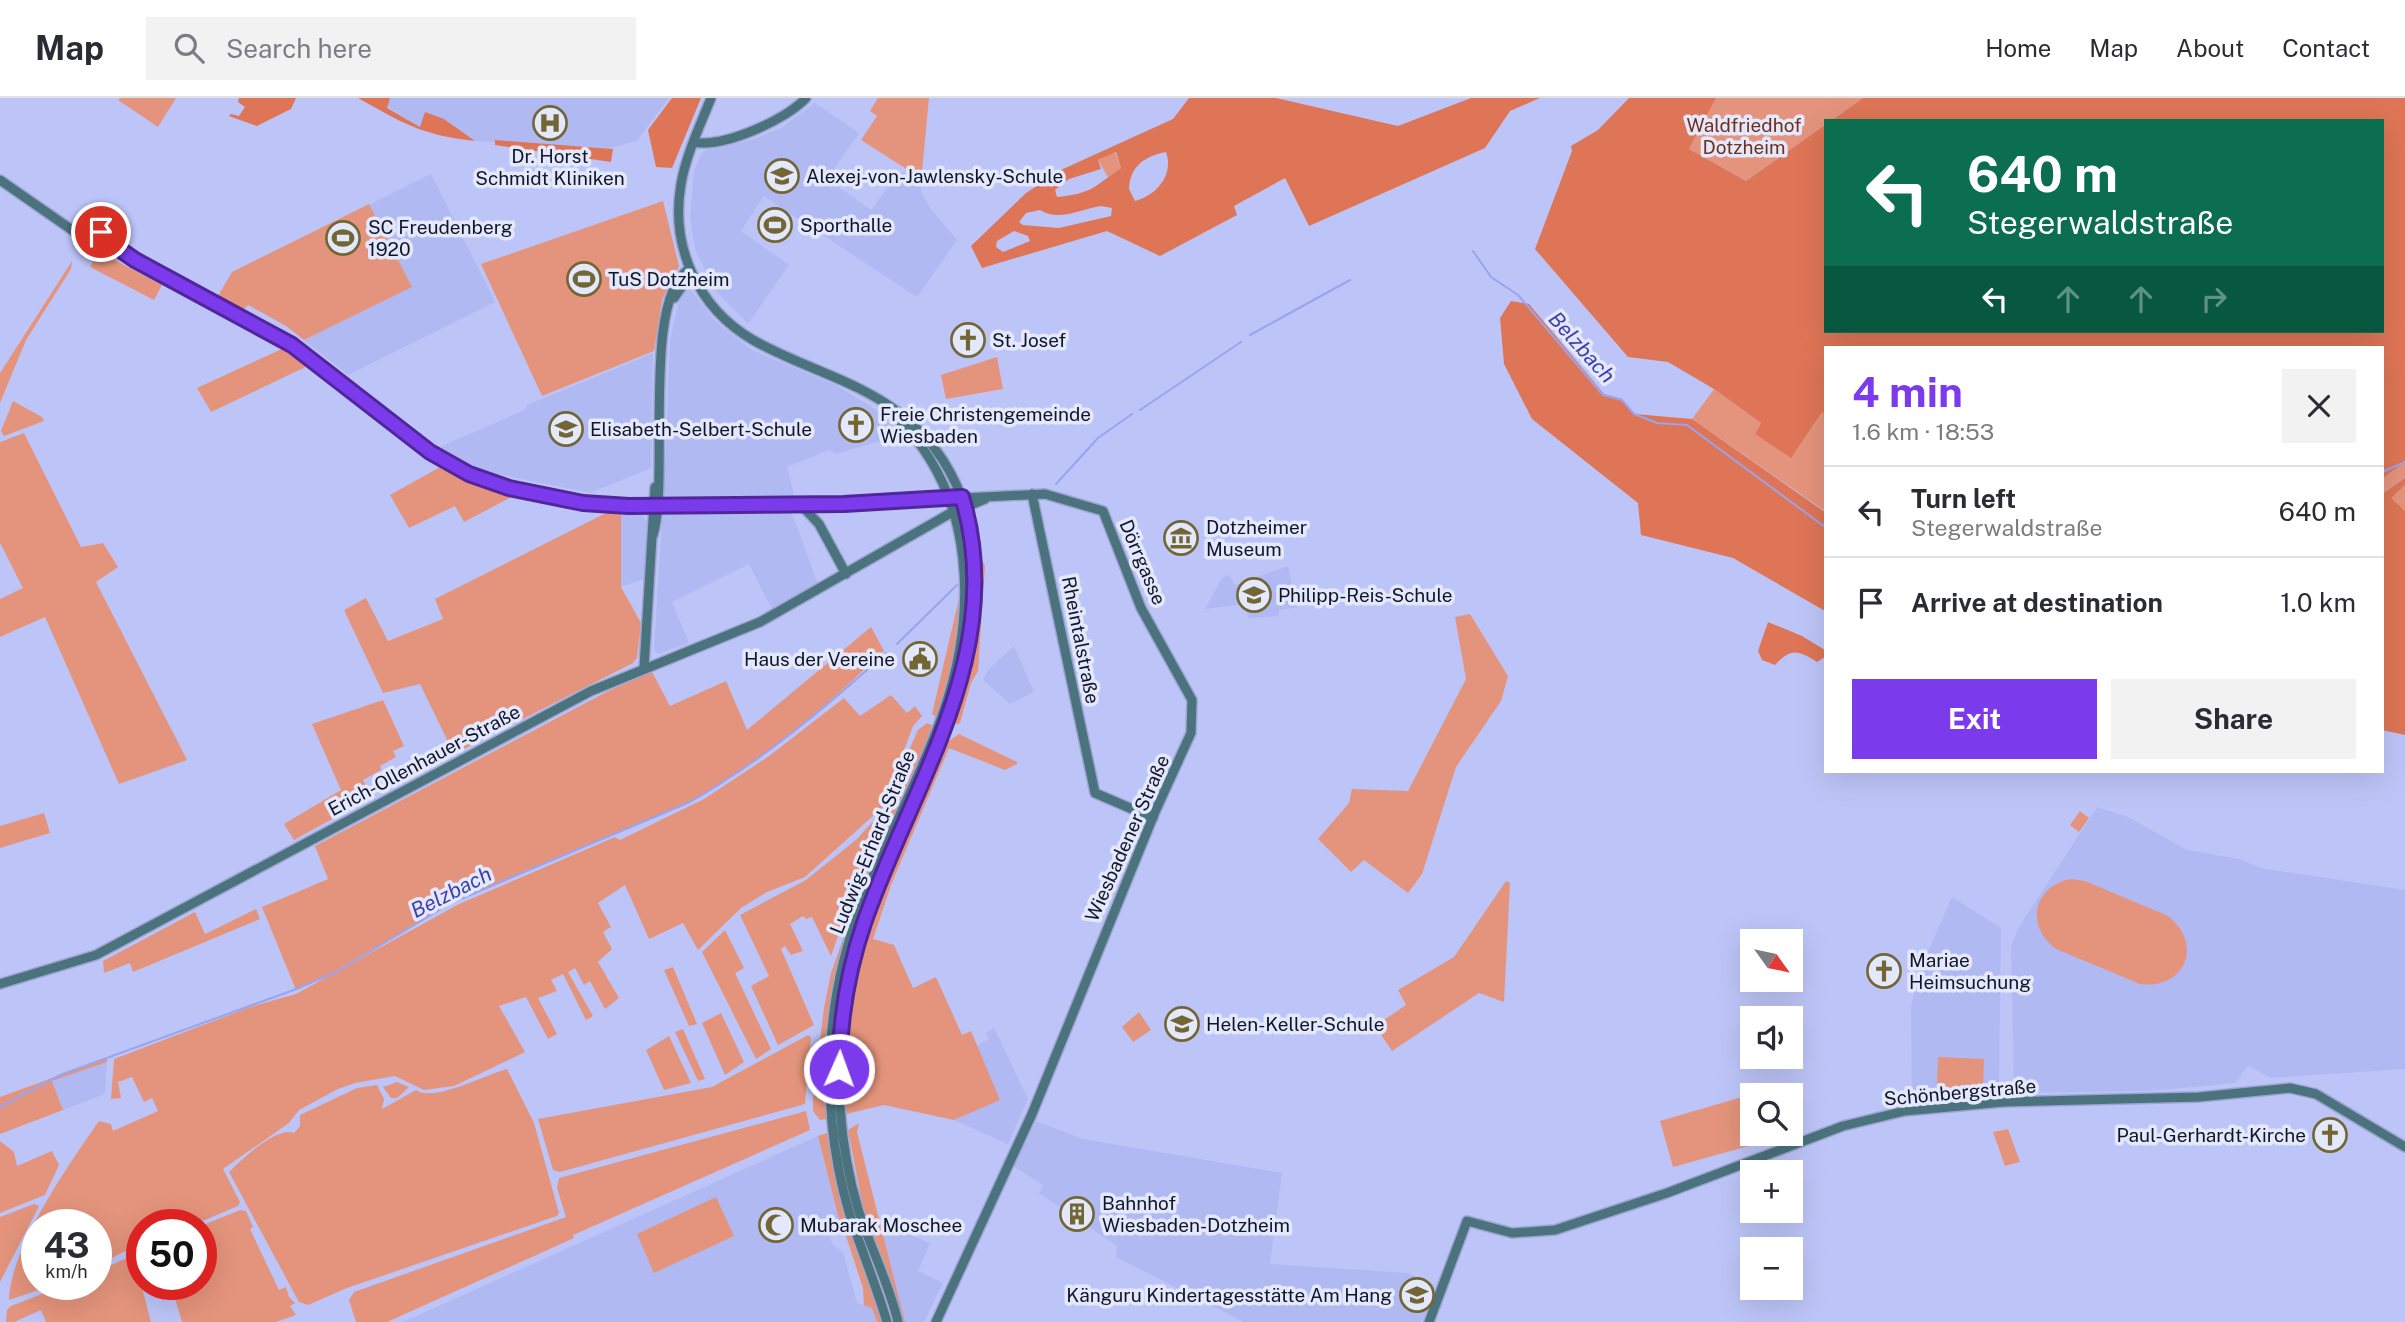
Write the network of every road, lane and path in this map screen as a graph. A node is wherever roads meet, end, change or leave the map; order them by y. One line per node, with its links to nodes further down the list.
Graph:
1 (711, 98): 3 (street, Ludwig-Erhard-Straße)
2 (806, 98): 3 (street)
3 (696, 138): 7 (street, Ludwig-Erhard-Straße)
4 (0, 180): 5 (street)
5 (87, 235): 6 (street); 6 (street)
6 (105, 244): 14 (street)
7 (692, 274): 8 (street, Ludwig-Erhard-Straße); 14 (street)
8 (876, 397): 10 (street, Ludwig-Erhard-Straße); 11 (street, Ludwig-Erhard-Straße)
9 (1032, 494): 11 (street); 22 (street, Dörrgasse); 26 (street, Rheintalstraße)
10 (951, 498): 11 (street); 13 (street); 15 (street, Ludwig-Erhard-Straße)
11 (964, 502): 15 (street, Erich-Ollenhauer-Straße); 24 (street, Ludwig-Erhard-Straße)
12 (801, 505): 13 (street); 14 (street); 17 (street)
13 (829, 505): 17 (street)
14 (655, 506): 23 (street)
15 (955, 511): 16 (street, Erich-Ollenhauer-Straße); 18 (street, Ludwig-Erhard-Straße)
16 (939, 520): 18 (street); 20 (street, Erich-Ollenhauer-Straße)
17 (819, 524): 19 (street)
18 (958, 524): 24 (street, Ludwig-Erhard-Straße)
19 (838, 557): 20 (street); 21 (street)
20 (863, 563): 21 (street, Erich-Ollenhauer-Straße)
21 (846, 574): 23 (street, Erich-Ollenhauer-Straße)
22 (1155, 631): 26 (street, Wiesbadener Straße)
23 (648, 666): 27 (street, Erich-Ollenhauer-Straße)
24 (946, 717): 25 (street, Ludwig-Erhard-Straße)
25 (939, 735): 30 (street, Ludwig-Erhard-Straße); 31 (street, Ludwig-Erhard-Straße)
26 (1153, 818): 29 (street, Wiesbadener Straße)
27 (0, 984)
28 (2405, 1147): 32 (street, Schönbergstraße)
29 (936, 1321)
30 (887, 1322)
31 (898, 1322)
32 (1429, 1322)

